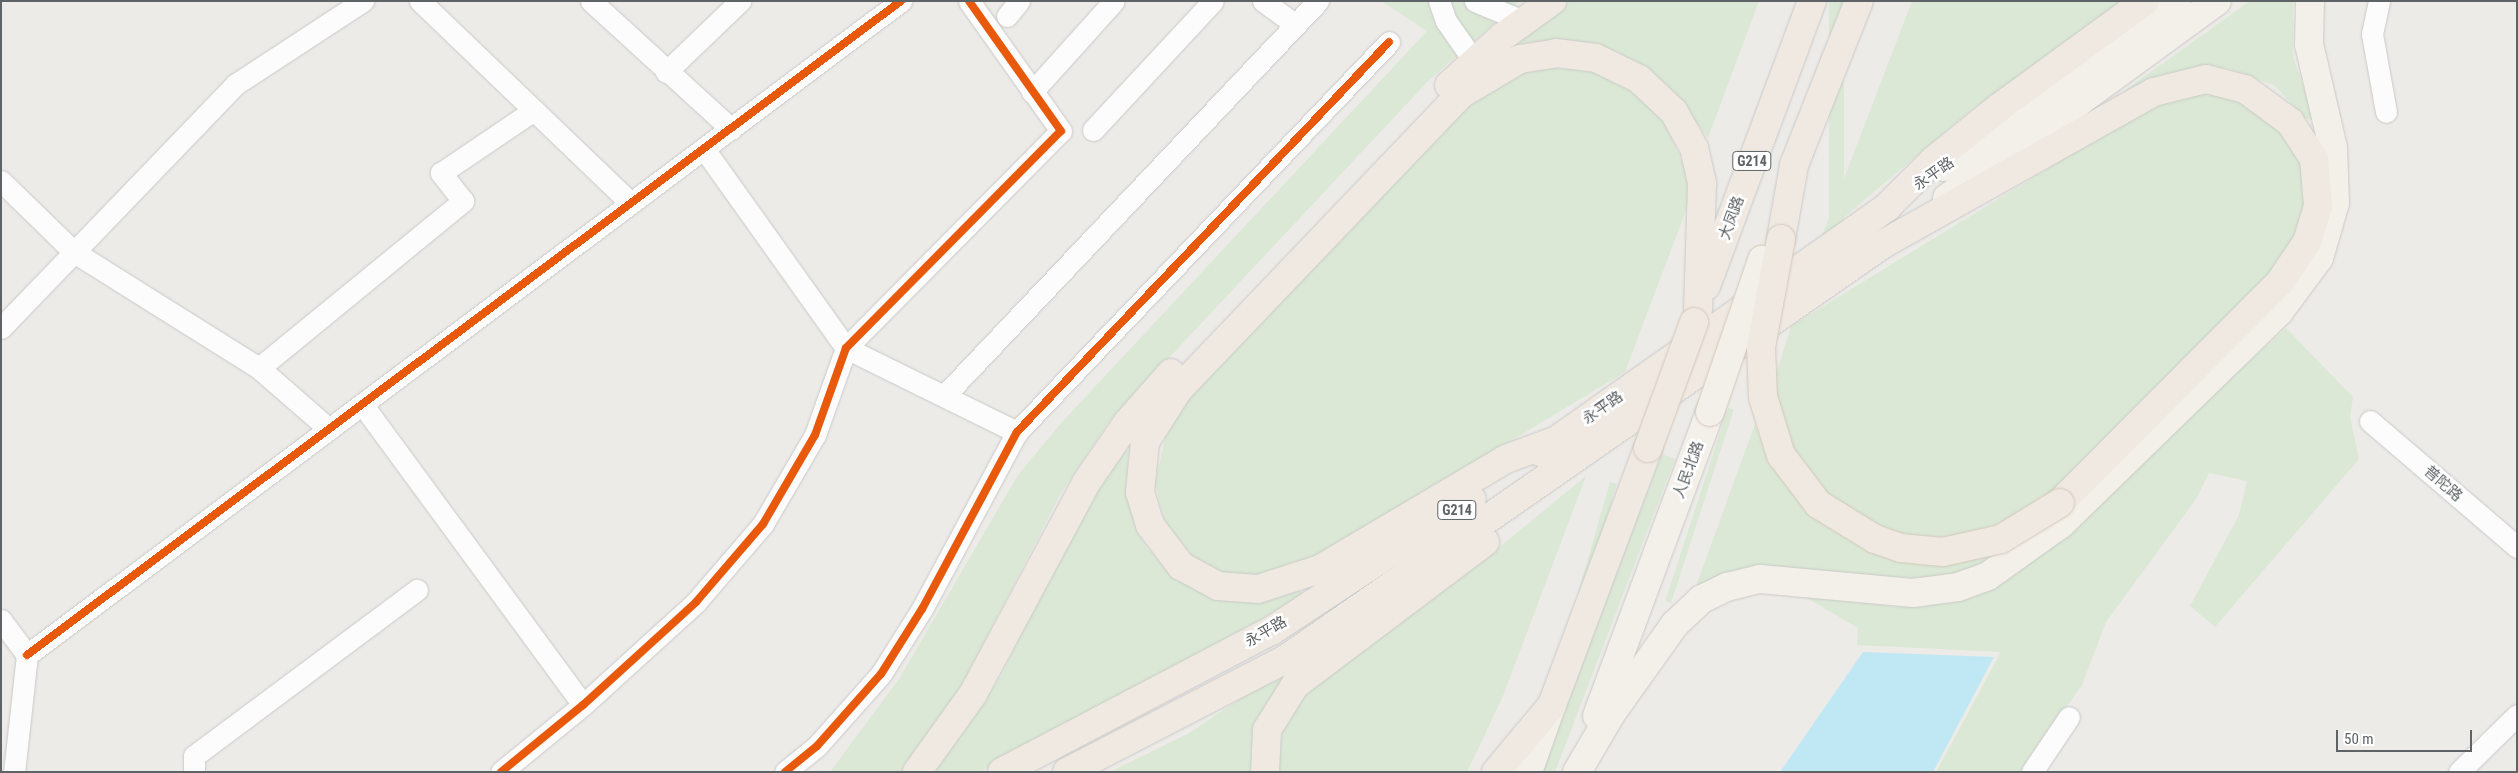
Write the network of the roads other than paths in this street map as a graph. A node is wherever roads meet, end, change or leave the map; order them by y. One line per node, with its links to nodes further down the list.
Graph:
1 (363, 1): 37 (street)
2 (420, 1): 27 (street)
3 (591, 1): 25 (street)
4 (740, 1): 25 (street)
5 (901, 1): 29 (street)
6 (969, 1): 26 (street)
7 (1114, 1): 26 (street)
8 (1213, 1): 30 (street)
9 (1263, 1): 22 (street)
10 (1318, 1): 22 (street)
11 (1439, 1): 24 (street)
12 (1475, 1): 21 (street)
13 (1552, 1): 21 (highway)
14 (1812, 1): 38 (highway, 大凤路 / G214)
15 (1859, 1): 32 (highway)
16 (2145, 1): 35 (highway)
17 (2177, 1): 35 (main road, 永平路)
18 (2217, 1): 36 (main road, 永平路)
19 (2310, 1): 68 (main road)
20 (2379, 1): 28 (street)
21 (1523, 21): 24 (highway)
22 (1295, 24): 42 (street)
23 (1389, 42): 46 (street)
24 (1474, 61): 62 (highway)
25 (666, 72): 29 (street)
26 (1032, 92): 40 (street)
27 (534, 110): 34 (street); 41 (street)
28 (2386, 112)
29 (731, 129): 31 (street)
30 (1092, 130)
31 (704, 149): 34 (street); 40 (street)
32 (1794, 165): 36 (highway, bridge); 68 (main road, 人民北路, bridge)
33 (1, 181): 37 (street)
34 (631, 203): 43 (street)
35 (1887, 207): 47 (highway, 永平路 / G214)
36 (1883, 244): 48 (highway, 永平路 / G214)
37 (74, 252): 39 (street); 41 (street)
38 (1696, 315): 47 (highway); 54 (highway, G214, bridge)
39 (1, 328)
40 (846, 348): 42 (street); 53 (street)
41 (259, 368): 45 (street)
42 (944, 396): 46 (street)
43 (362, 404): 45 (street); 53 (street)
44 (2370, 421): 49 (street, 普陀路)
45 (330, 429): 52 (street)
46 (1018, 432): 61 (street)
47 (1555, 441): 63 (highway, 永平路 / G214)
48 (1551, 477): 64 (highway, 永平路 / G214); 65 (highway)
49 (2517, 547)
50 (417, 590): 60 (street)
51 (1, 620): 52 (street)
52 (27, 655): 59 (street)
53 (583, 705): 57 (street)
54 (1552, 706): 66 (highway); 67 (main road)
55 (2517, 715): 69 (street)
56 (2069, 717): 58 (street)
57 (505, 771)
58 (2034, 771)
59 (14, 772)
60 (194, 772)
61 (786, 772)
62 (917, 772)
63 (1002, 772)
64 (1067, 772)
65 (1265, 772)
66 (1496, 772)
67 (1528, 772)
68 (1577, 772)
69 (2459, 772)

